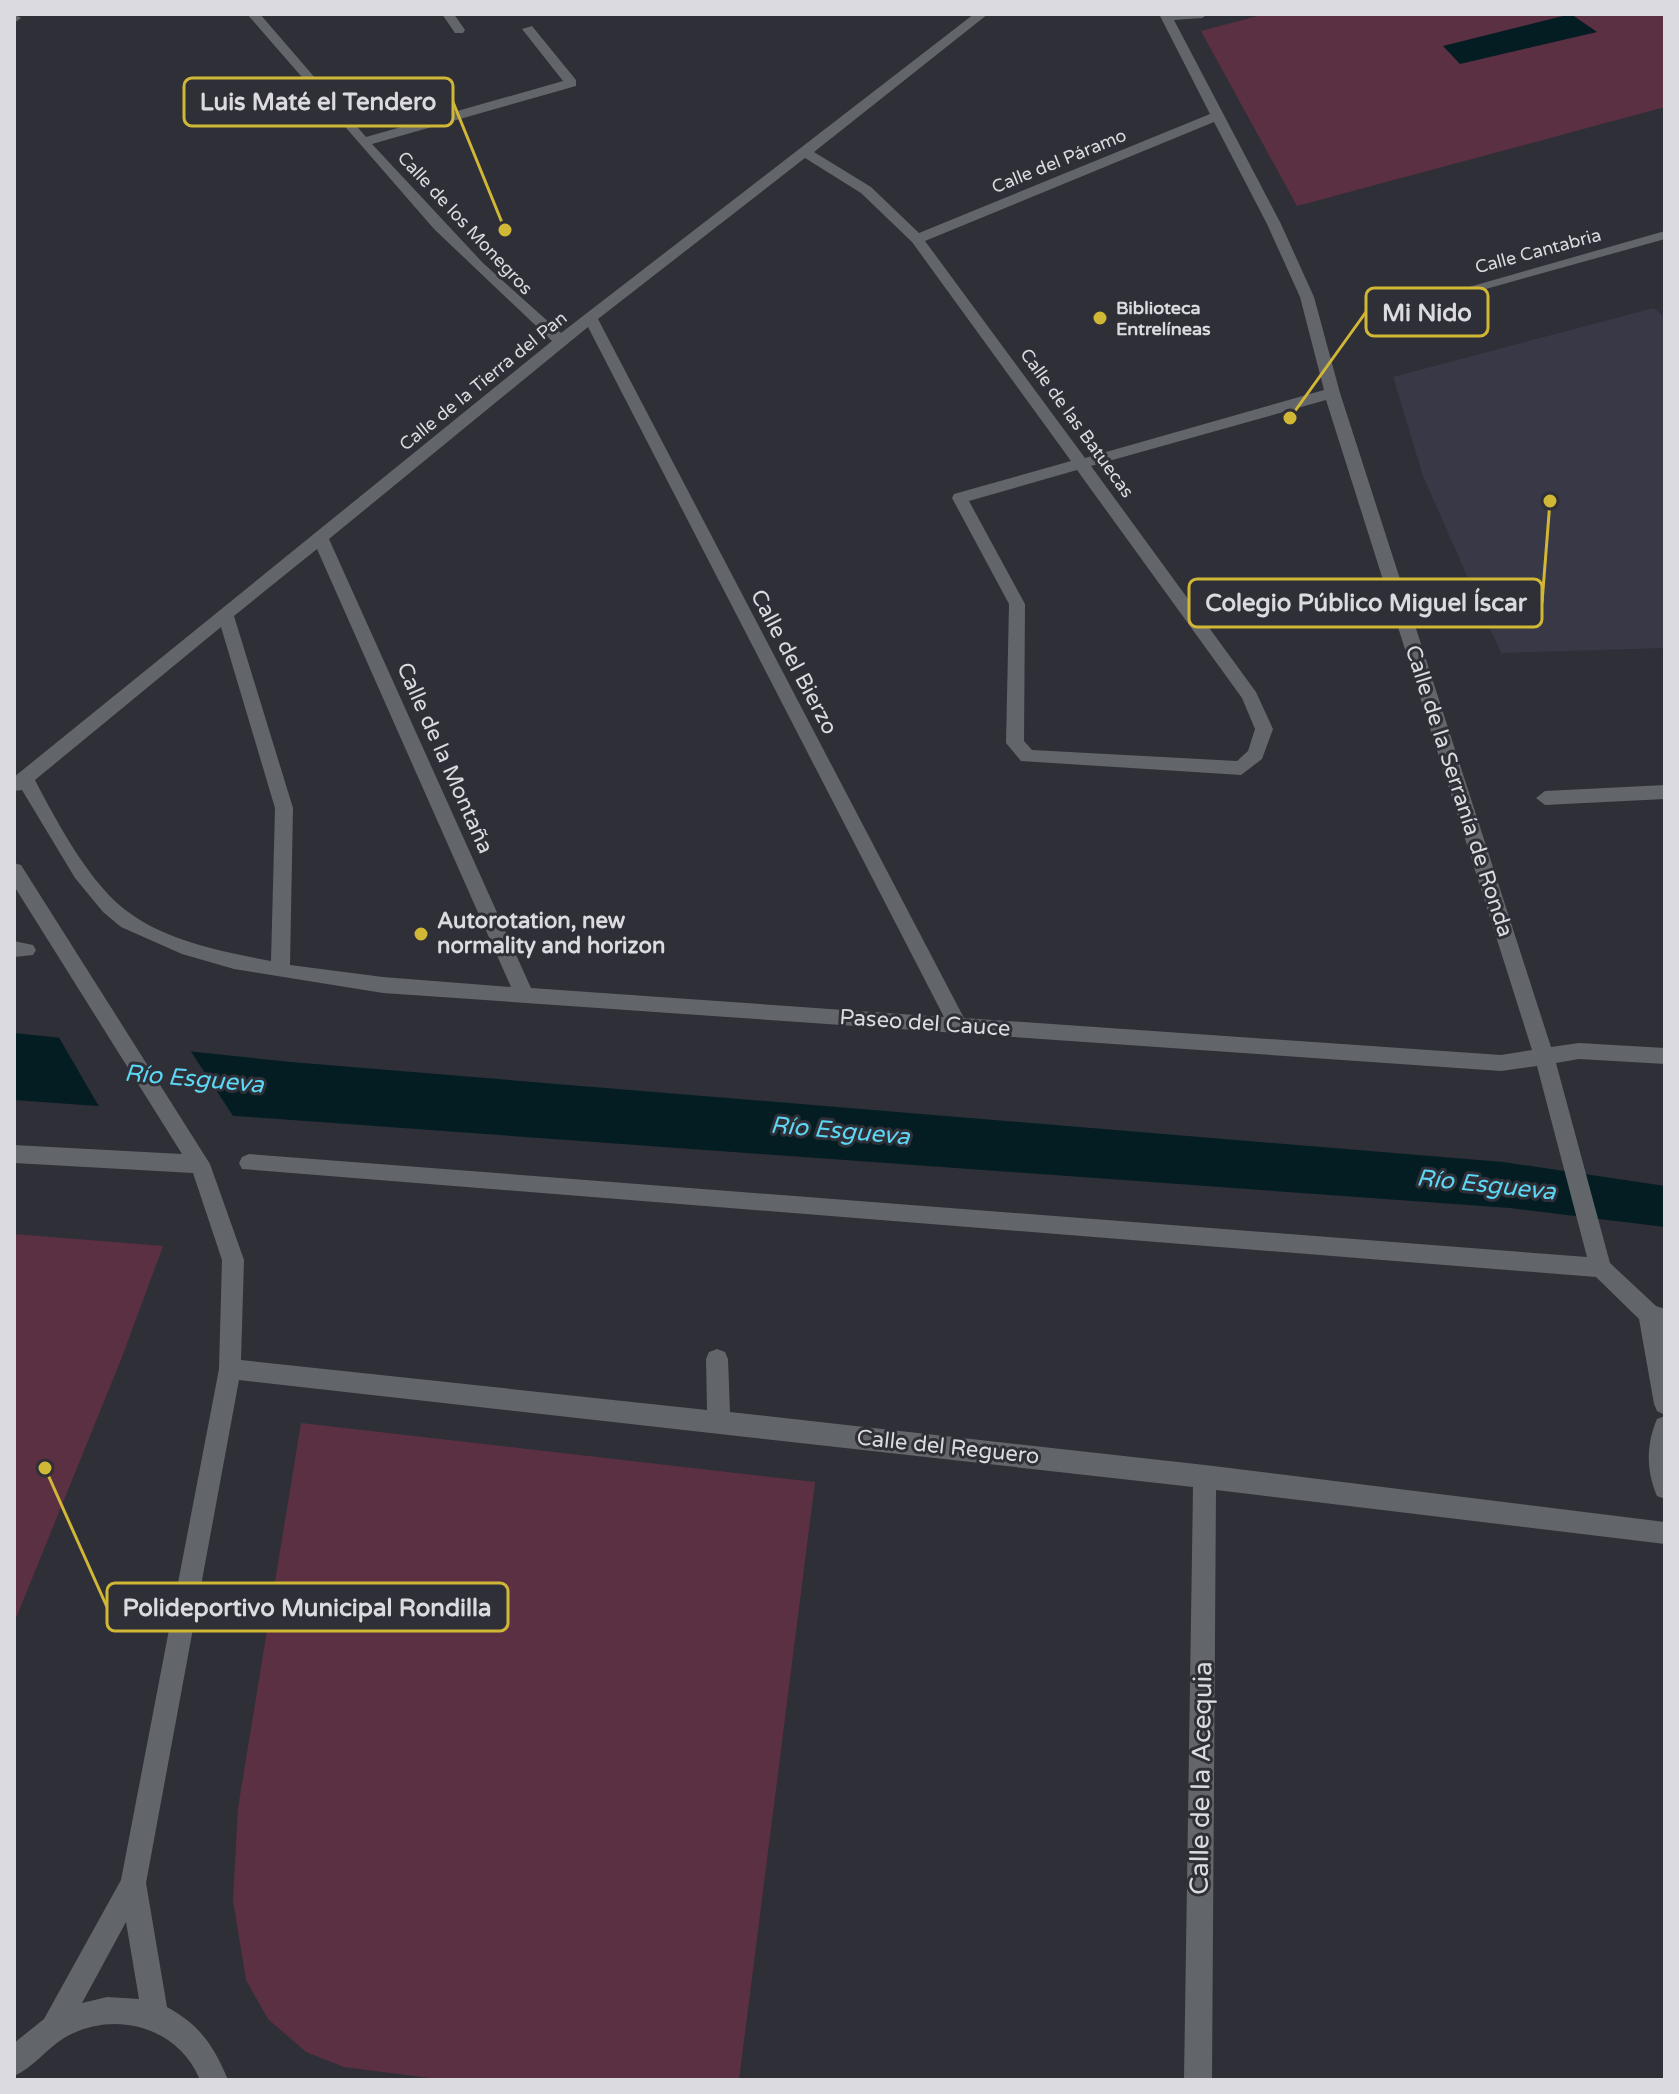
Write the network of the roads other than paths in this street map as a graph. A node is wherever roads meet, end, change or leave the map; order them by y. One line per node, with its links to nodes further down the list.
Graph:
1 (253, 14): 9 (street, Calle de los Monegros)
2 (448, 14): 7 (street)
3 (982, 14): 10 (street, Calle de la Tierra del Pan)
4 (1202, 14): 5 (street)
5 (1166, 16): 8 (street, Calle de la Serranía de Ronda)
6 (528, 29): 9 (street)
7 (459, 30)
8 (1216, 116): 12 (street, Calle del Páramo); 18 (street, Calle de la Serranía de Ronda)
9 (364, 142): 17 (street, Calle de los Monegros)
10 (806, 153): 12 (street, Calle de las Batuecas); 16 (street, Calle de la Tierra del Pan)
11 (1665, 235): 13 (street, Calle Cantabria)
12 (917, 239): 19 (street, Calle de las Batuecas)
13 (1649, 239): 14 (street); 15 (street, Calle Cantabria)
14 (1665, 254)
15 (1420, 303)
16 (591, 319): 17 (street, Calle de la Tierra del Pan); 28 (street, Calle del Bierzo)
17 (561, 341): 20 (street, Calle de la Tierra del Pan)
18 (1332, 393): 19 (street); 30 (street, Calle de la Serranía de Ronda)
19 (1083, 465): 19 (street, Calle de las Batuecas)
20 (321, 540): 21 (street, Calle de la Tierra del Pan); 27 (street, Calle de la Montaña)
21 (226, 617): 22 (street, Calle de la Tierra del Pan); 26 (street)
22 (20, 782): 26 (street, Paseo del Cauce)
23 (1665, 792): 24 (street)
24 (1545, 798)
25 (14, 870): 33 (street)
26 (280, 969): 27 (street, Paseo del Cauce)
27 (525, 996): 28 (street, Paseo del Cauce)
28 (958, 1025): 30 (street, Paseo del Cauce)
29 (1665, 1056): 30 (street, Paseo del Cauce)
30 (1545, 1059): 34 (street, Calle de la Serranía de Ronda)
31 (14, 1154): 33 (street)
32 (249, 1163): 34 (street)
33 (200, 1164): 37 (street)
34 (1601, 1268): 35 (street)
35 (1657, 1316): 38 (street)
36 (717, 1359): 39 (street)
37 (230, 1369): 39 (street, Calle del Reguero); 44 (street)
38 (1665, 1404)
39 (719, 1423): 41 (street, Calle del Reguero)
40 (1665, 1427): 42 (street)
41 (1205, 1476): 43 (street, Calle del Reguero); 49 (street, Calle de la Acequia)
42 (1665, 1488)
43 (1665, 1533)
44 (133, 1883): 45 (street); 46 (street)
45 (155, 2016): 46 (street); 48 (street)
46 (55, 2026): 47 (street)
47 (14, 2062)
48 (214, 2080)
49 (1198, 2080)

